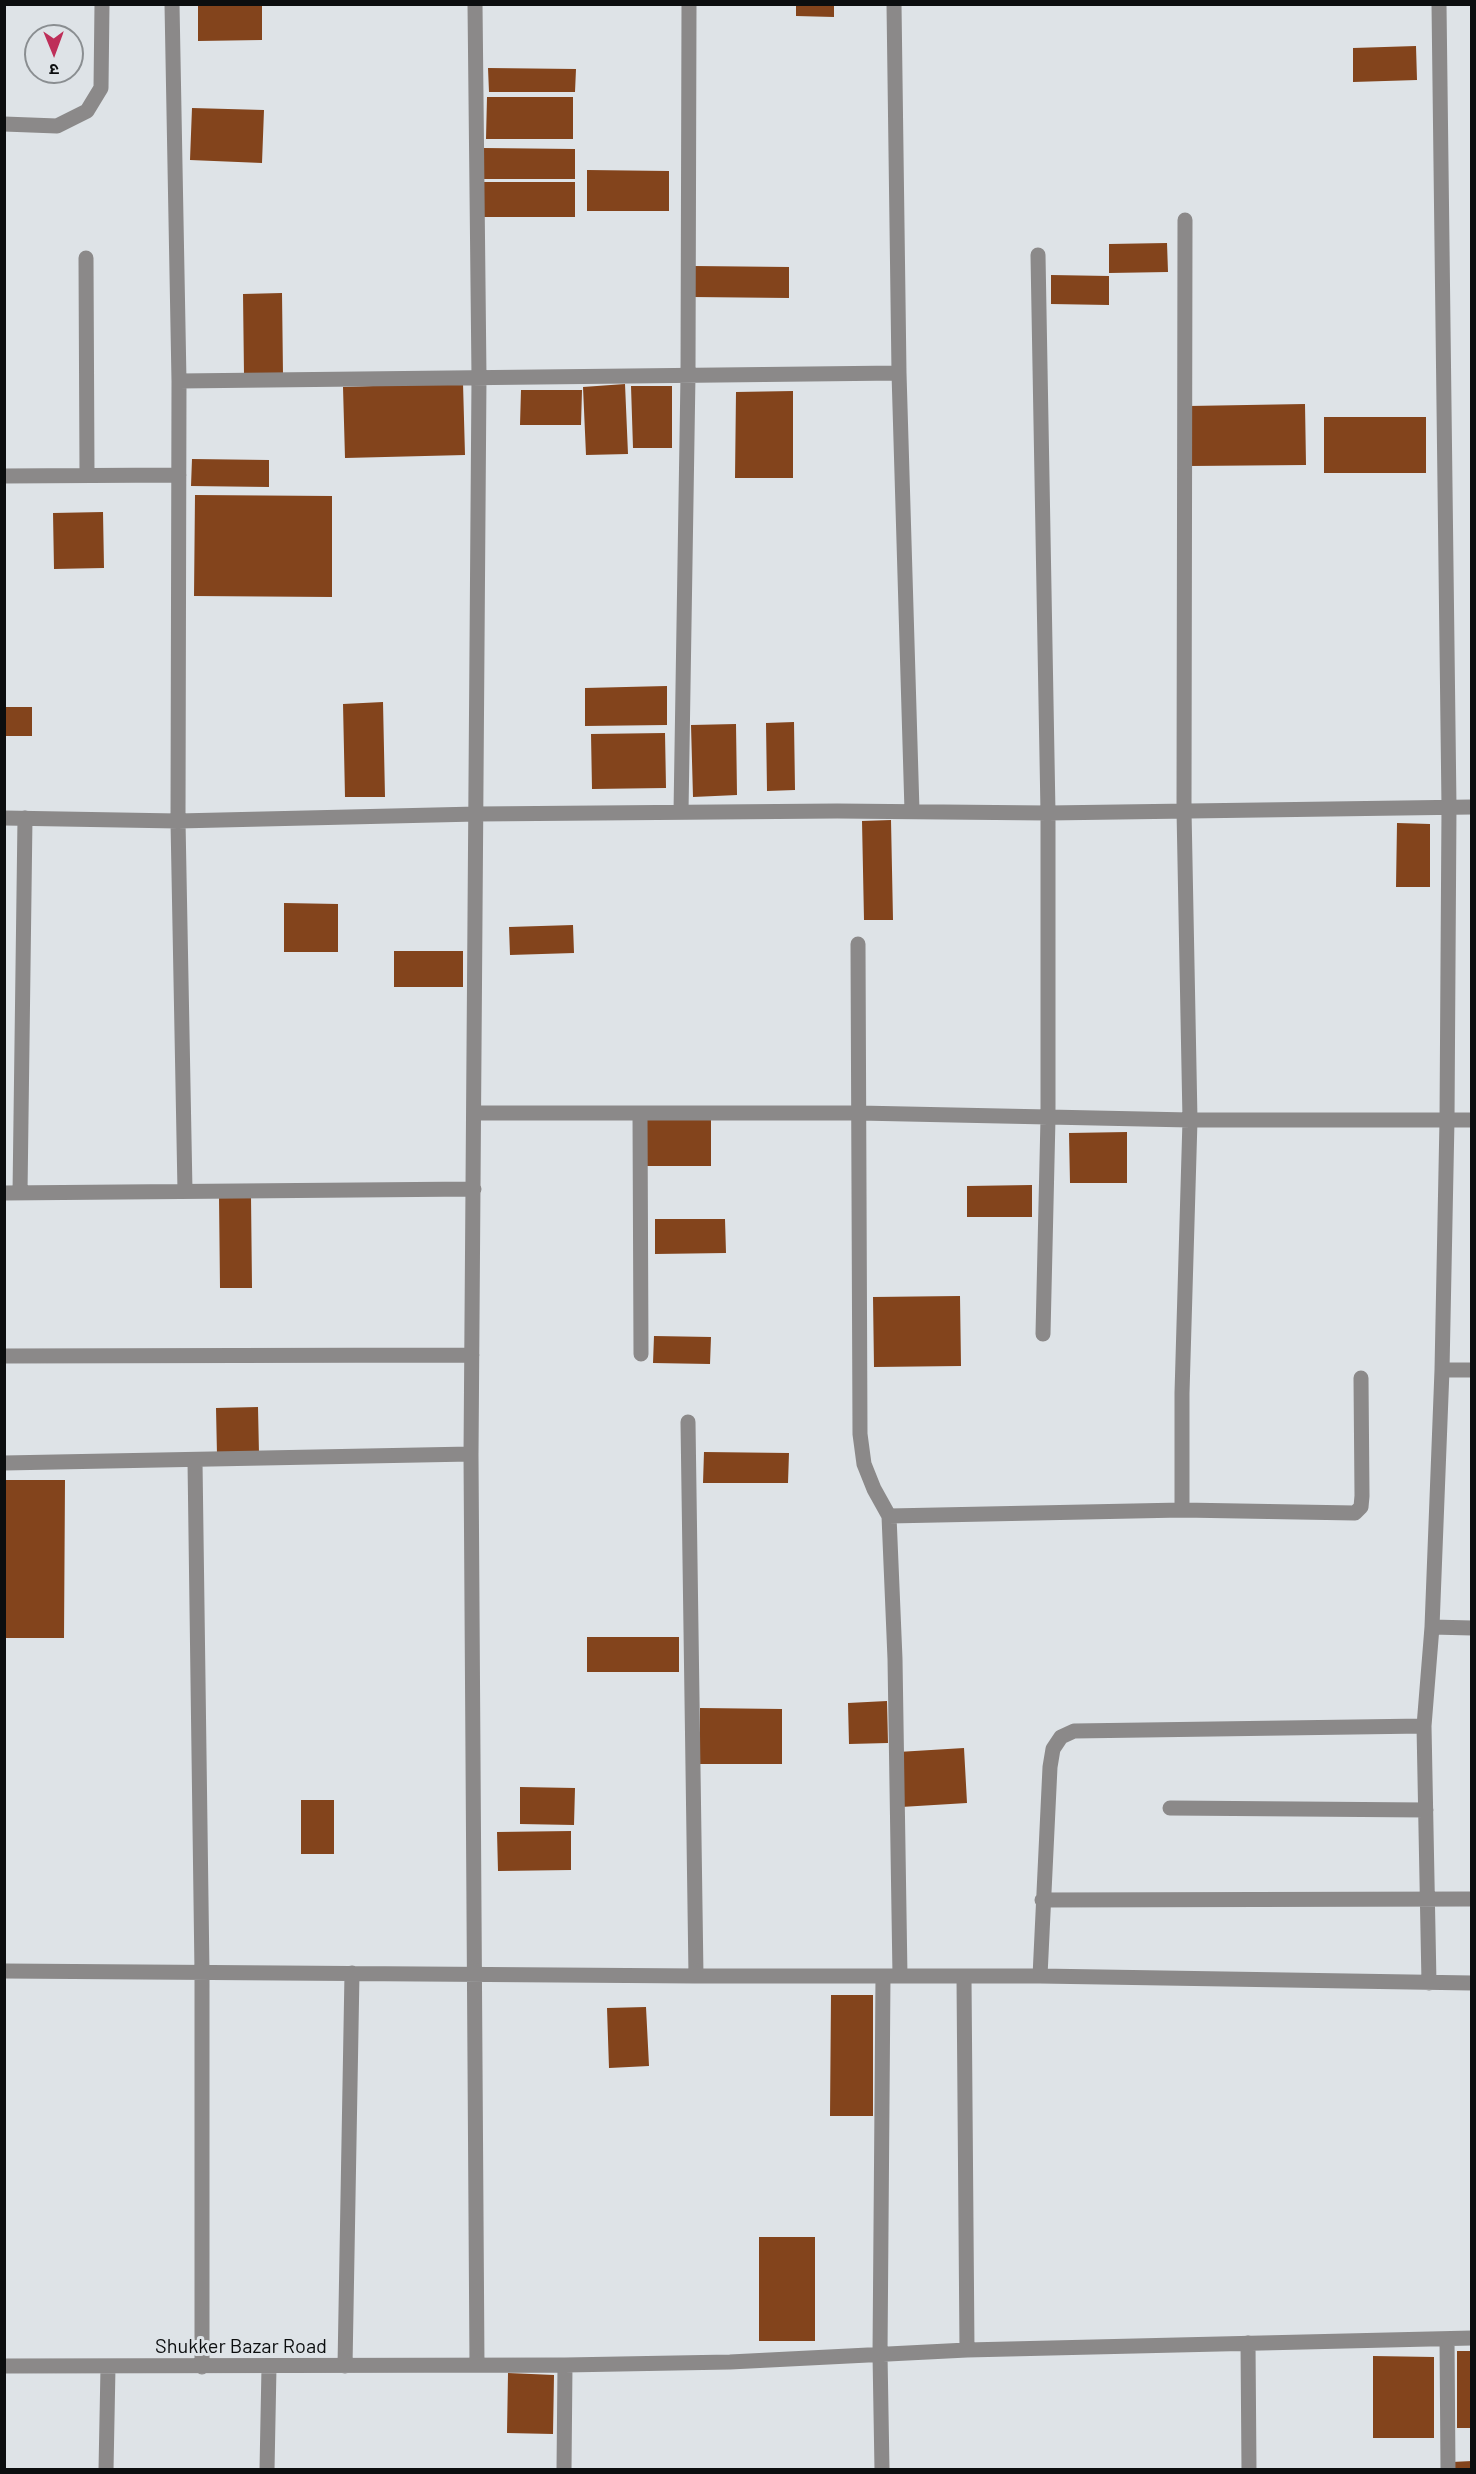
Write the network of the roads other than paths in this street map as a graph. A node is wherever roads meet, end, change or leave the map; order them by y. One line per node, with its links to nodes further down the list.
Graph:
1 (102, 4): 7 (street)
2 (172, 4): 14 (street)
3 (475, 4): 13 (street)
4 (690, 4): 12 (street)
5 (894, 4): 11 (street)
6 (1439, 4): 18 (street)
7 (4, 124)
8 (1185, 220): 21 (street)
9 (1038, 255): 24 (street)
10 (86, 258): 15 (street)
11 (899, 373): 12 (street); 20 (street)
12 (688, 375): 13 (street); 22 (street)
13 (479, 377): 14 (street); 23 (street)
14 (179, 381): 16 (street)
15 (87, 475): 16 (street); 17 (street)
16 (179, 475): 27 (street)
17 (4, 476)
18 (1449, 807): 19 (street); 21 (street); 34 (street)
19 (1472, 807)
20 (912, 810): 22 (street); 24 (street)
21 (1184, 810): 24 (street); 33 (street)
22 (681, 812): 23 (street)
23 (477, 813): 27 (street); 29 (street)
24 (1048, 813): 32 (street)
25 (4, 818): 26 (street)
26 (25, 818): 27 (street); 38 (street)
27 (178, 821): 37 (street)
28 (858, 944): 30 (street)
29 (474, 1113): 31 (street); 36 (street)
30 (859, 1113): 31 (street); 32 (street); 51 (street)
31 (640, 1114): 40 (street)
32 (1048, 1118): 33 (street); 39 (street)
33 (1190, 1120): 34 (street); 50 (street)
34 (1447, 1120): 35 (street); 43 (street)
35 (1472, 1120)
36 (474, 1189): 37 (street); 41 (street)
37 (185, 1191): 38 (street)
38 (12, 1193)
39 (1043, 1334)
40 (641, 1354)
41 (472, 1355): 42 (street); 47 (street)
42 (4, 1356)
43 (1442, 1370): 44 (street); 52 (street)
44 (1472, 1370)
45 (1361, 1378): 50 (street)
46 (688, 1422): 64 (street)
47 (471, 1454): 48 (street); 63 (street)
48 (195, 1461): 49 (street); 61 (street)
49 (4, 1463)
50 (1182, 1510): 51 (street)
51 (889, 1516): 66 (street)
52 (1432, 1628): 53 (street); 54 (street)
53 (1472, 1628)
54 (1424, 1726): 56 (street); 59 (street)
55 (1170, 1808): 56 (street)
56 (1426, 1810): 57 (street)
57 (1428, 1899): 58 (street); 59 (street); 69 (street)
58 (1472, 1899)
59 (1042, 1900): 67 (street)
60 (4, 1971): 61 (street)
61 (202, 1972): 62 (street); 81 (street)
62 (352, 1973): 63 (street); 79 (street)
63 (474, 1974): 64 (street); 76 (street)
64 (696, 1976): 65 (street)
65 (883, 1976): 66 (street); 75 (street)
66 (900, 1976): 68 (street)
67 (1040, 1976): 68 (street); 69 (street)
68 (964, 1978): 74 (street)
69 (1429, 1983): 70 (street)
70 (1472, 1983)
71 (1472, 2338): 72 (street, Shukker Bazar Road)
72 (1447, 2339): 73 (street, Shukker Bazar Road); 88 (street)
73 (1248, 2343): 74 (street, Shukker Bazar Road); 87 (street)
74 (967, 2350): 75 (street, Shukker Bazar Road)
75 (880, 2354): 77 (street, Shukker Bazar Road); 86 (street)
76 (477, 2365): 77 (street, Shukker Bazar Road); 79 (street, Shukker Bazar Road)
77 (565, 2365): 85 (street)
78 (4, 2366): 80 (street, Shukker Bazar Road)
79 (345, 2366): 82 (street, Shukker Bazar Road)
80 (108, 2367): 81 (street, Shukker Bazar Road); 83 (street)
81 (202, 2367): 82 (street, Shukker Bazar Road)
82 (269, 2367): 84 (street)
83 (106, 2469)
84 (267, 2469)
85 (564, 2469)
86 (882, 2469)
87 (1249, 2469)
88 (1448, 2469)

